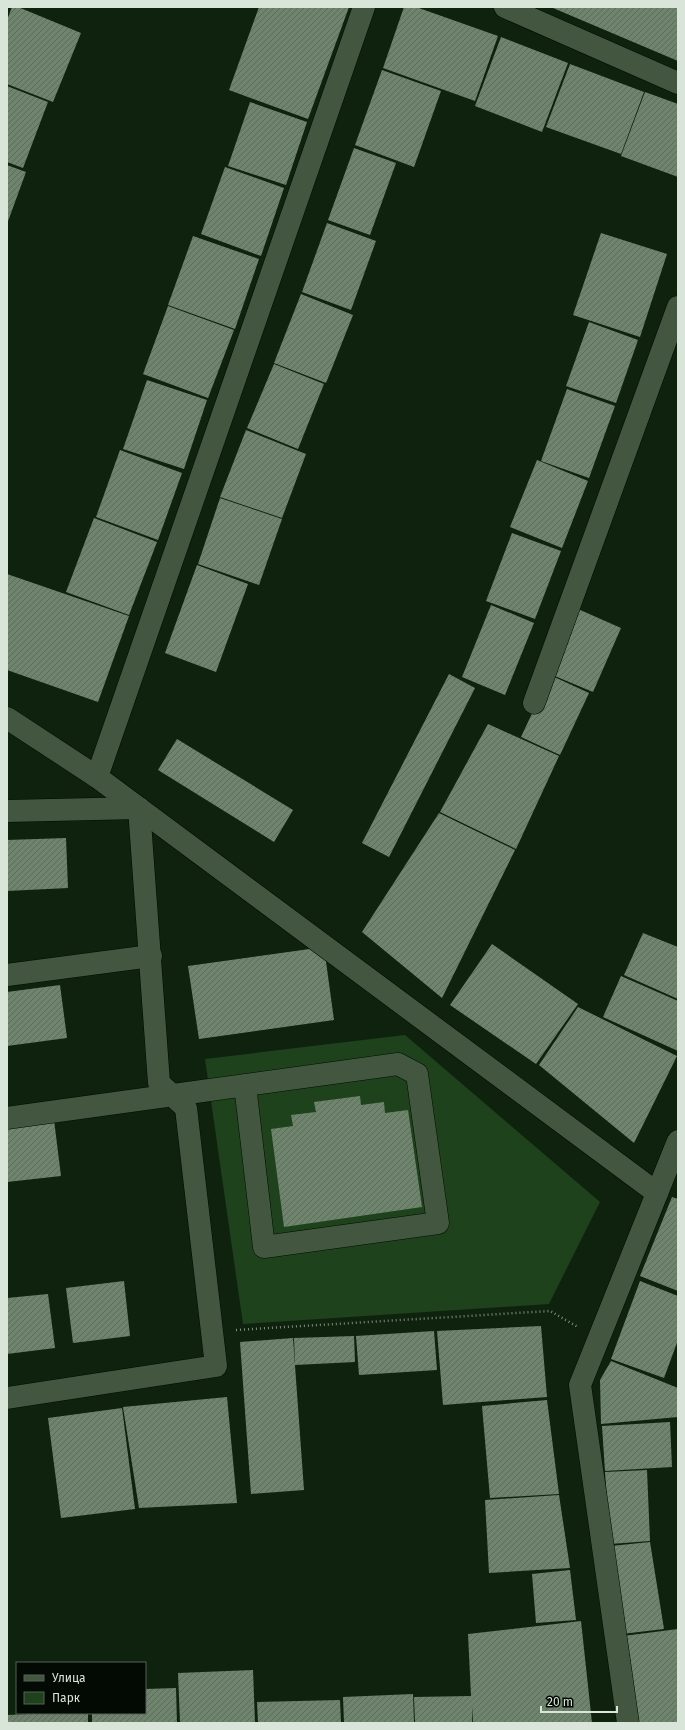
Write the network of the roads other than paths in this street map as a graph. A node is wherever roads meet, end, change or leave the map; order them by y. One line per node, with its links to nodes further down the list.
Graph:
1 (364, 7): 7 (street)
2 (505, 7): 3 (street)
3 (678, 83)
4 (678, 307): 5 (street)
5 (534, 703)
6 (7, 718): 7 (street)
7 (97, 777): 8 (street)
8 (139, 808): 9 (street); 10 (street); 16 (street)
9 (7, 811)
10 (151, 956): 11 (street); 13 (street)
11 (7, 975)
12 (246, 1085): 12 (street); 13 (street)
13 (173, 1095): 14 (street); 17 (street)
14 (7, 1118)
15 (678, 1141): 16 (street)
16 (657, 1194): 18 (street)
17 (7, 1398)
18 (628, 1723)

